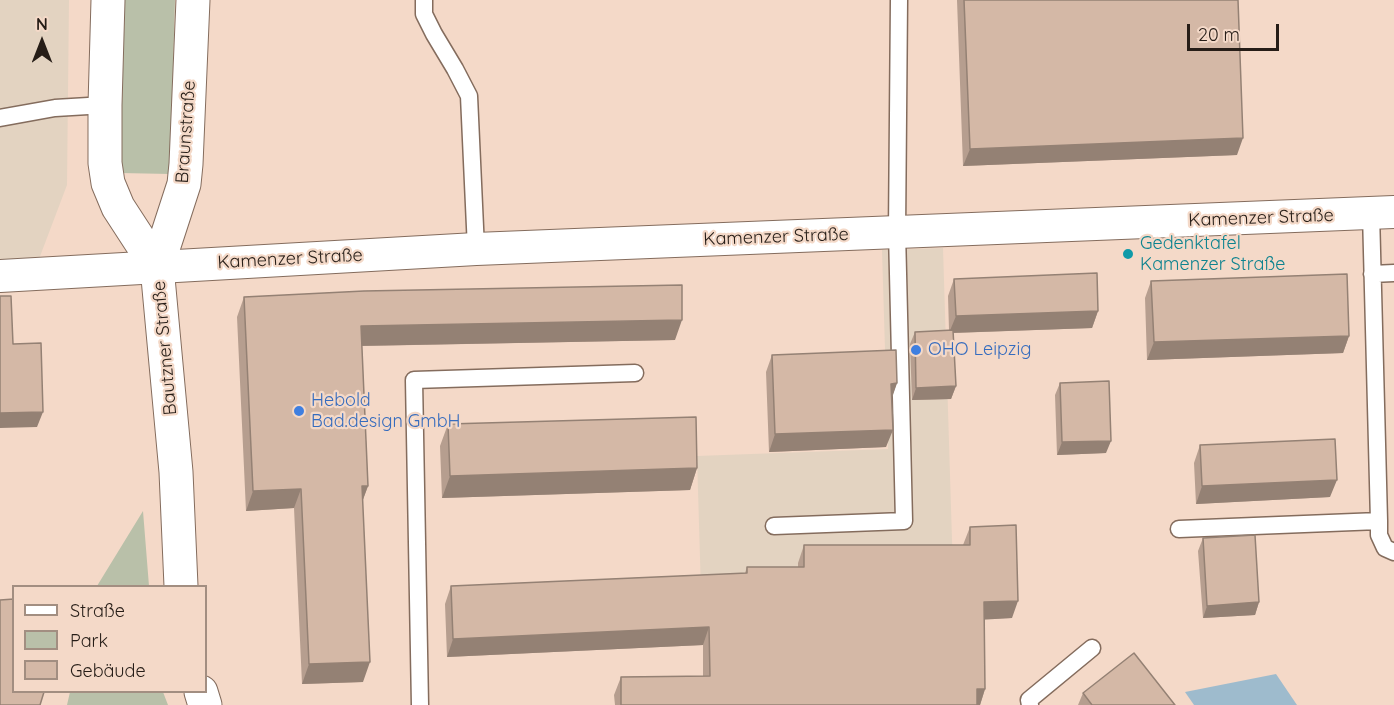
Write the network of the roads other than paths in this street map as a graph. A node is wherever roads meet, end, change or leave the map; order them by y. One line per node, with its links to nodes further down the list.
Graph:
1 (108, 0): 5 (main road)
2 (193, 0): 10 (main road, Braunstraße)
3 (424, 0): 9 (lane)
4 (899, 0): 8 (lane)
5 (105, 105): 6 (lane); 10 (main road)
6 (0, 118)
7 (1382, 213): 8 (street, Kamenzer Straße); 12 (lane)
8 (897, 232): 9 (street, Kamenzer Straße); 16 (lane)
9 (476, 249): 10 (street, Kamenzer Straße)
10 (158, 267): 13 (street, Bautzner Straße); 19 (main road, Bautzner Straße)
11 (1394, 273): 12 (lane)
12 (1372, 274): 15 (lane)
13 (0, 276)
14 (635, 373): 21 (lane)
15 (1379, 521): 17 (lane); 18 (lane)
16 (774, 526)
17 (1179, 529)
18 (1394, 552)
19 (181, 585)
20 (1092, 648): 22 (lane)
21 (420, 705)
22 (1030, 705)

